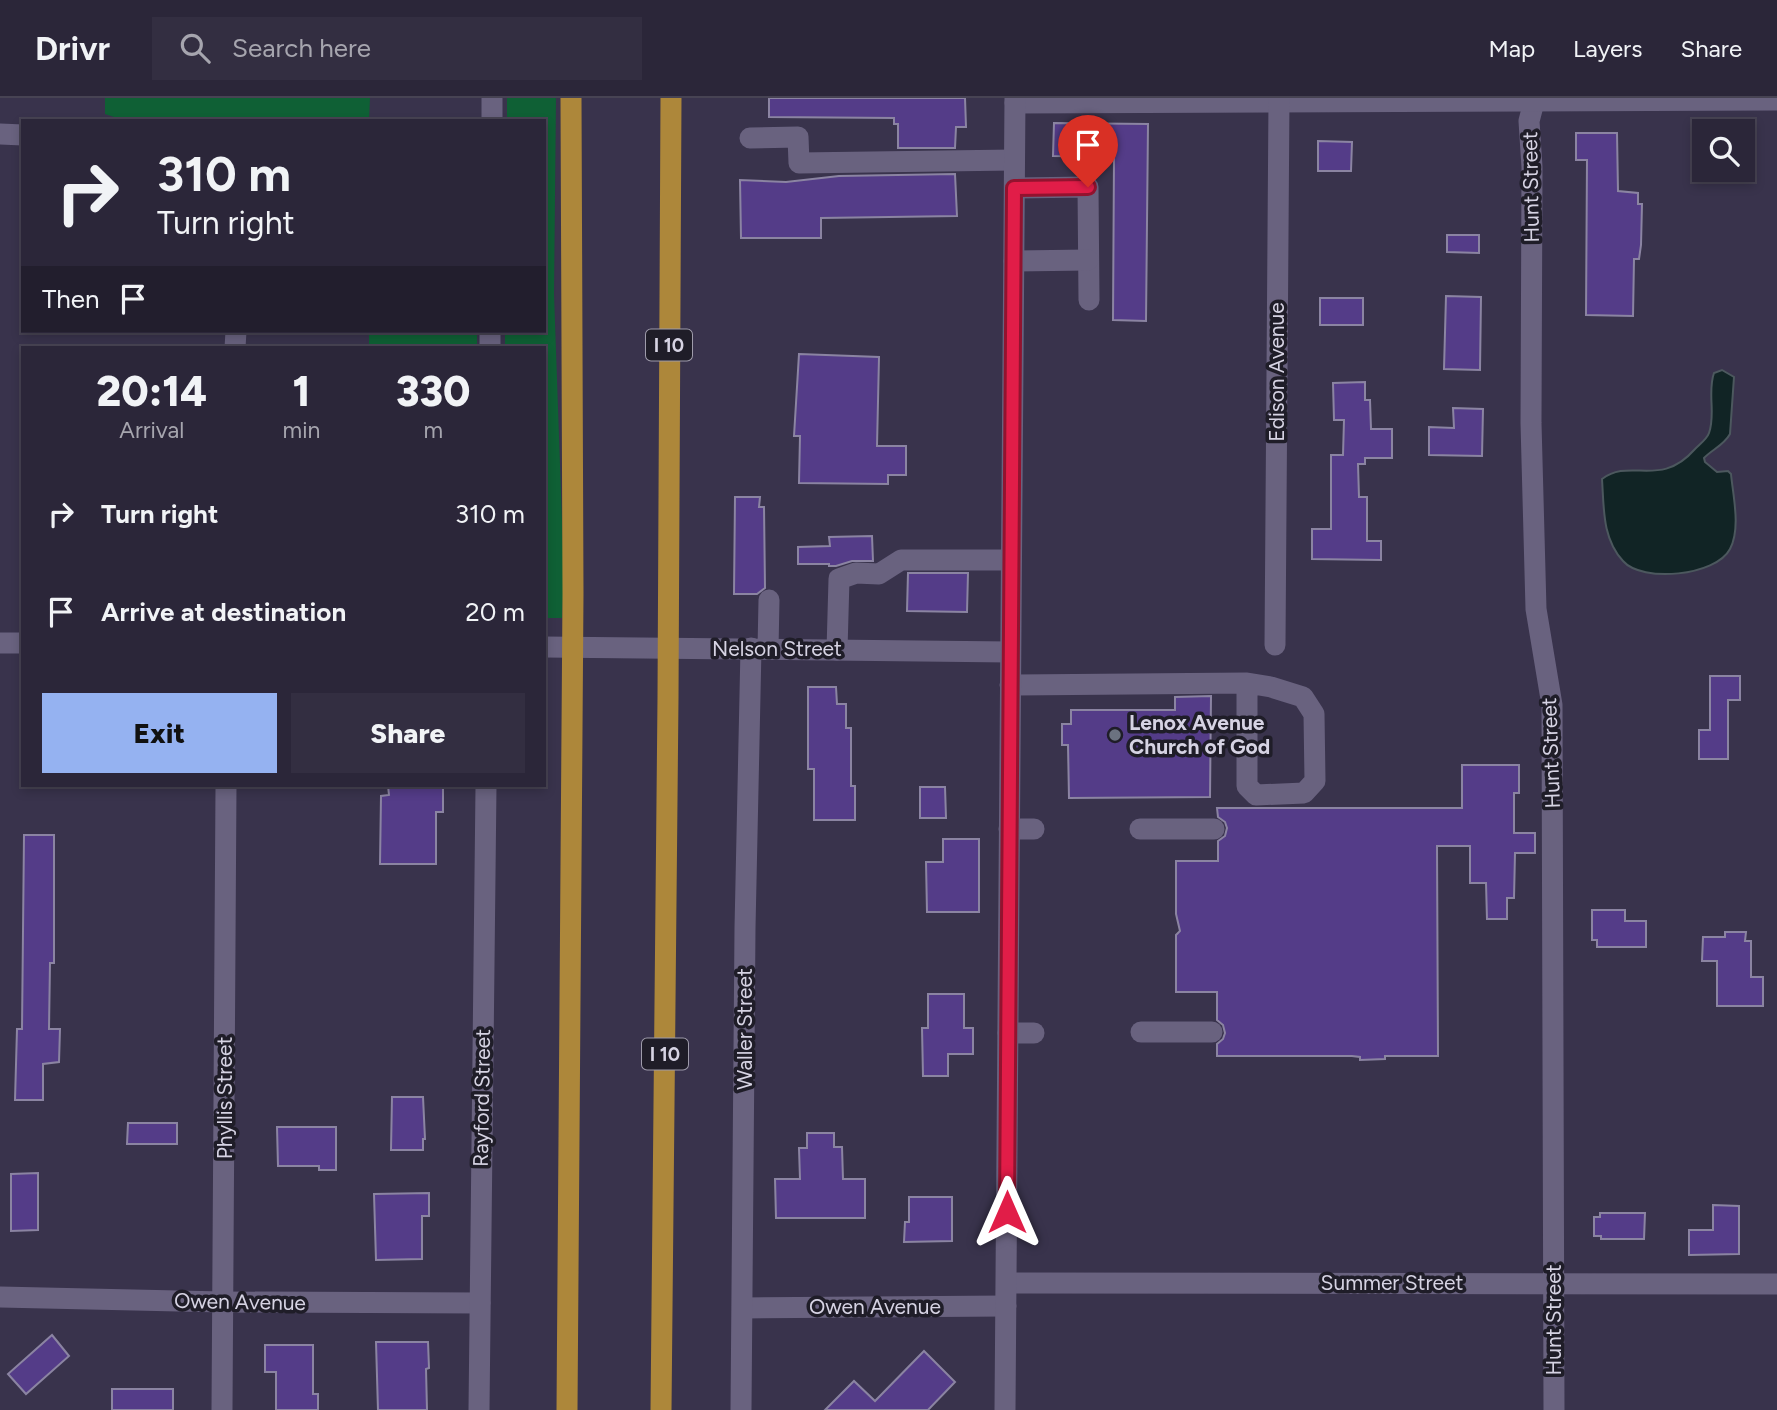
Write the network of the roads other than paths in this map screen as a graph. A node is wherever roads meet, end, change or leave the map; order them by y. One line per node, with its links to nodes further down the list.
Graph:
1 (492, 98): 8 (street)
2 (571, 98): 48 (highway)
3 (671, 98): 49 (highway, I 10)
4 (1279, 99): 5 (street); 6 (street); 21 (street, Edison Avenue)
5 (1535, 99): 7 (street); 39 (street, Hunt Street)
6 (1014, 100): 12 (street)
7 (1777, 100)
8 (492, 119)
9 (0, 134): 10 (street)
10 (21, 135)
11 (750, 138): 12 (street)
12 (1014, 160): 13 (street)
13 (1014, 188): 14 (street); 15 (street)
14 (1088, 260): 15 (street); 16 (street)
15 (1014, 261): 17 (street)
16 (1089, 300)
17 (1011, 561): 24 (street); 25 (street)
18 (769, 600): 23 (street, Waller Street)
19 (0, 643): 20 (street)
20 (21, 643)
21 (1275, 645)
22 (546, 647): 23 (street, Nelson Street)
23 (760, 648): 24 (street, Nelson Street); 45 (street, Waller Street)
24 (837, 650): 25 (street, Nelson Street)
25 (1010, 652): 27 (street)
26 (1247, 683): 26 (street); 27 (street)
27 (1010, 685): 30 (street)
28 (226, 787): 42 (street, Phyllis Street)
29 (486, 787): 43 (street, Rayford Street)
30 (1009, 829): 31 (street); 36 (street)
31 (1034, 829)
32 (1140, 829): 33 (street)
33 (1214, 829)
34 (1141, 1032): 35 (street)
35 (1212, 1032)
36 (1008, 1033): 37 (street); 38 (street)
37 (1034, 1033)
38 (1007, 1283): 39 (street, Summer Street); 44 (street)
39 (1555, 1284): 40 (street, Summer Street); 52 (street, Hunt Street)
40 (1777, 1284)
41 (0, 1297): 42 (street, Owen Avenue)
42 (223, 1302): 43 (street, Owen Avenue); 46 (street, Phyllis Street)
43 (480, 1303): 47 (street, Rayford Street)
44 (1006, 1306): 45 (street, Owen Avenue); 51 (street)
45 (743, 1308): 50 (street, Waller Street)
46 (222, 1410)
47 (480, 1410)
48 (567, 1410)
49 (662, 1410)
50 (741, 1410)
51 (1005, 1410)
52 (1554, 1410)

